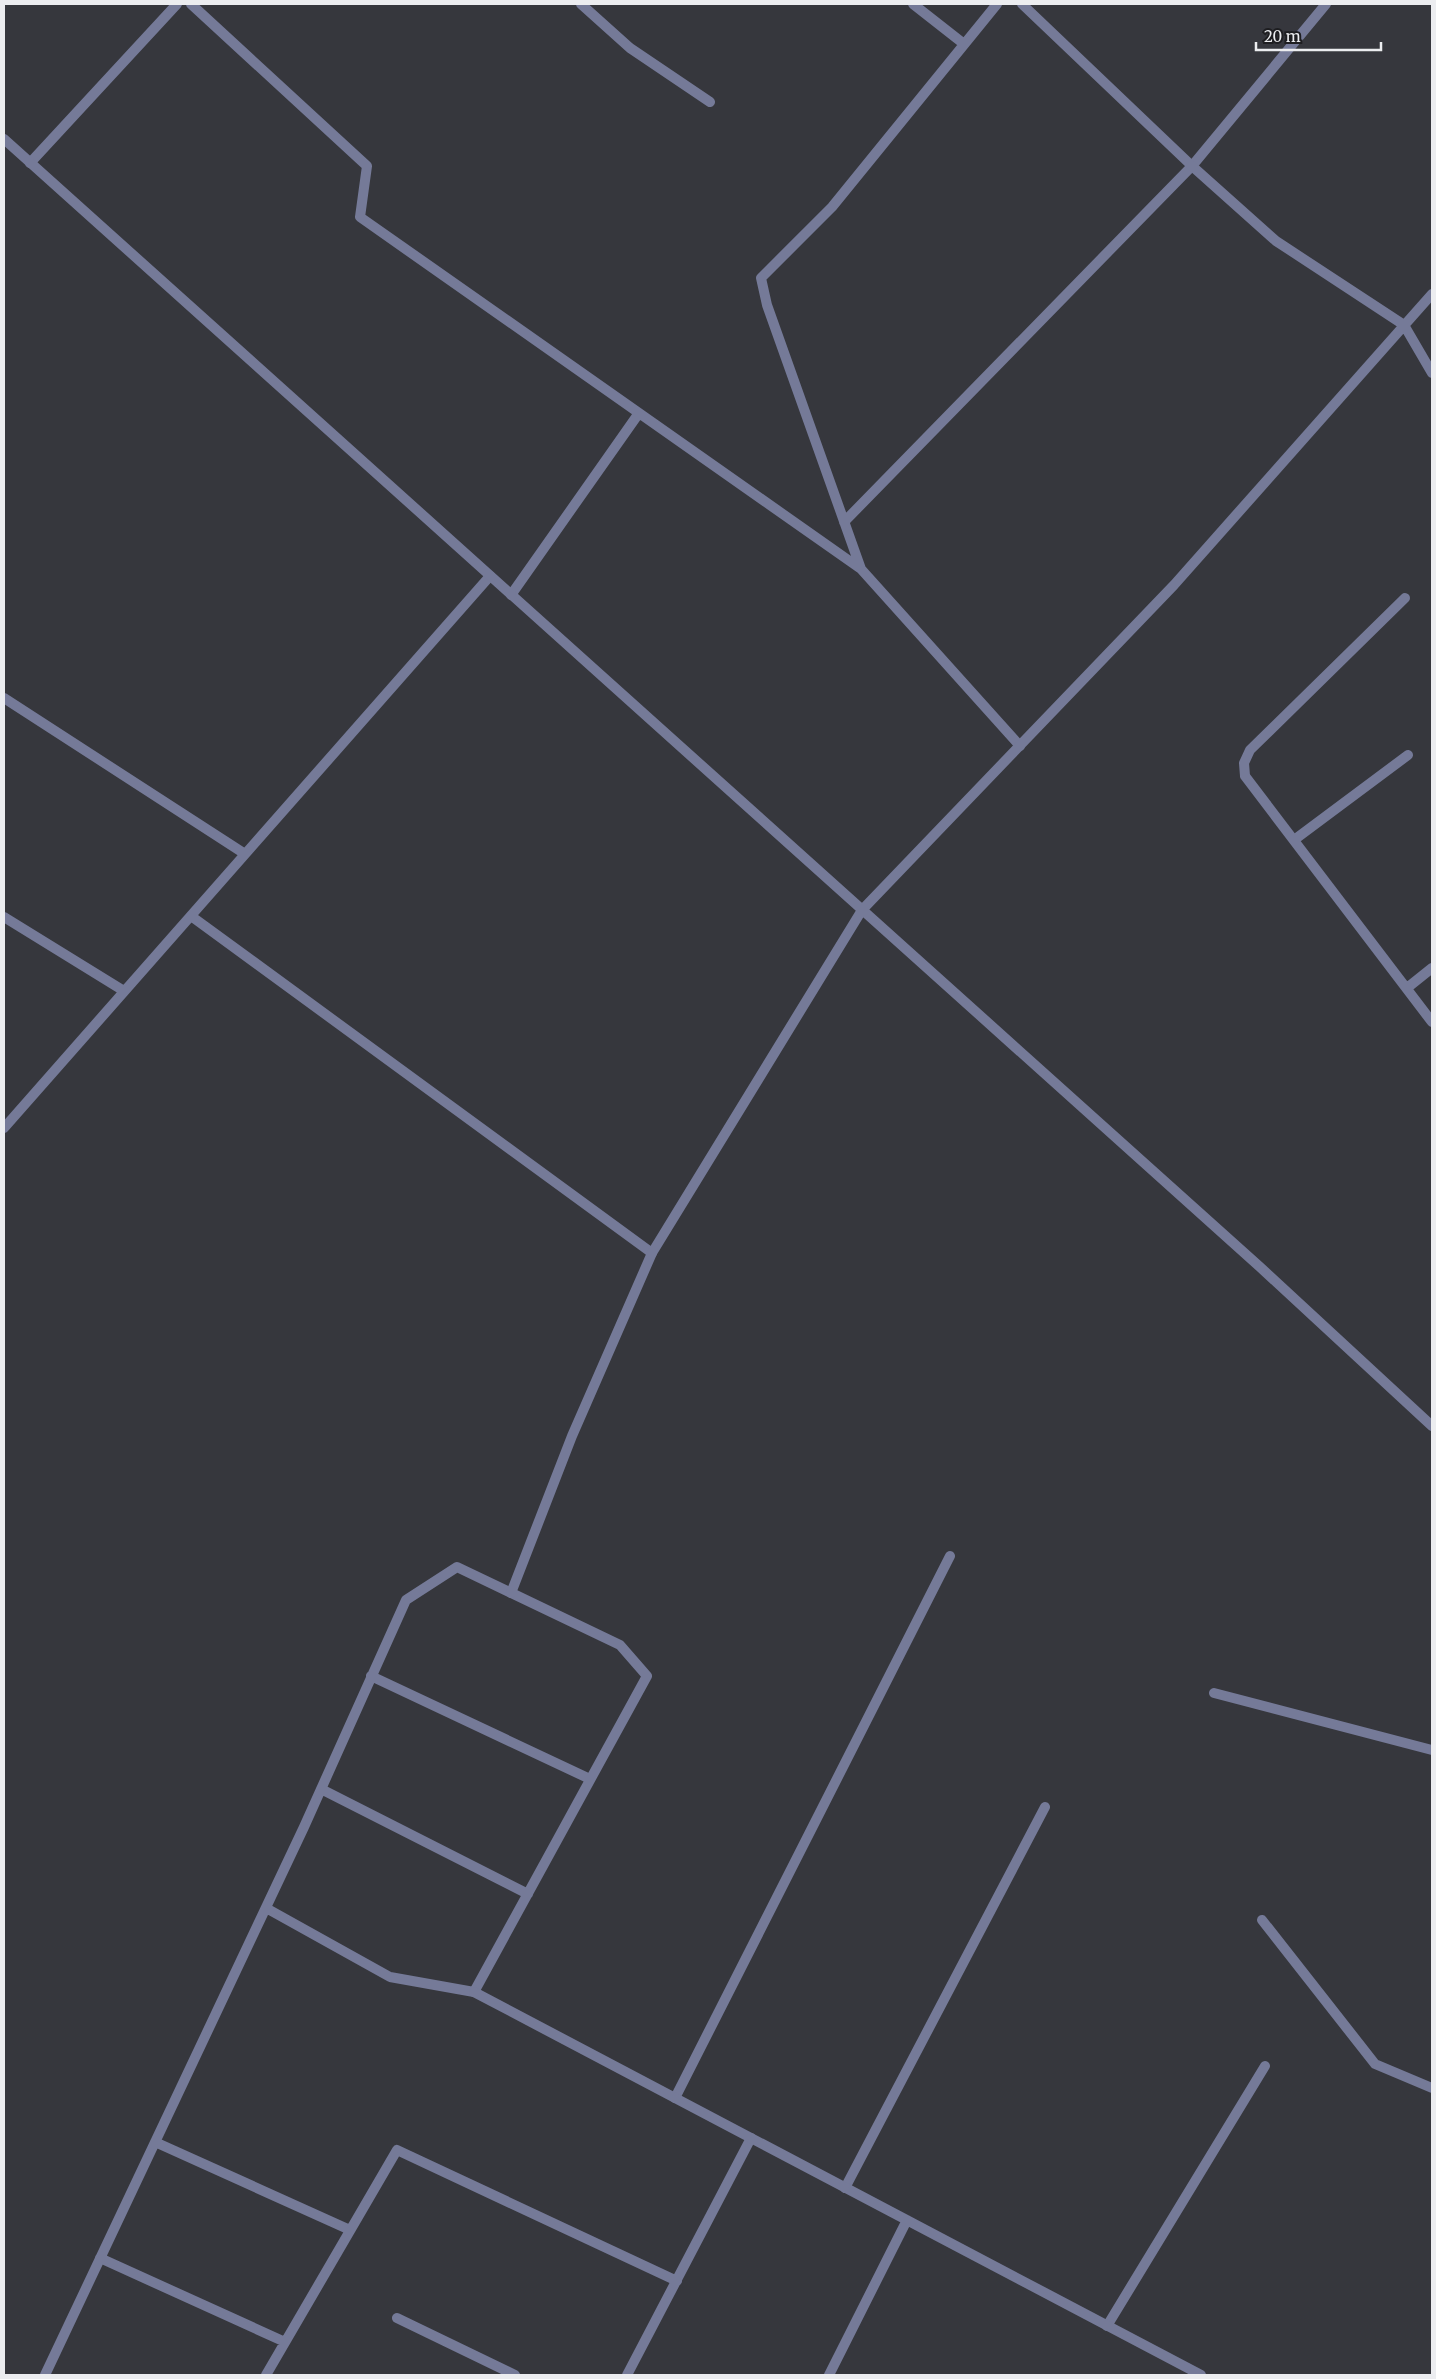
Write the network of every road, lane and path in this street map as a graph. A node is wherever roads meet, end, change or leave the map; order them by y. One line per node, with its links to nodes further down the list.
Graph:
1 (177, 4): 11 (street)
2 (191, 4): 16 (street)
3 (581, 4): 9 (street)
4 (913, 4): 8 (street)
5 (997, 4): 8 (street)
6 (1022, 4): 12 (street)
7 (1326, 4): 12 (street)
8 (964, 44): 17 (street)
9 (710, 102)
10 (4, 139): 11 (street)
11 (30, 163): 19 (street)
12 (1192, 166): 14 (street); 17 (street)
13 (1432, 294): 14 (street)
14 (1404, 325): 15 (street); 23 (street)
15 (1432, 373)
16 (639, 413): 18 (street); 20 (street)
17 (844, 522): 18 (street)
18 (861, 569): 23 (street)
19 (490, 576): 20 (street); 26 (street)
20 (510, 595): 27 (street)
21 (1405, 598): 25 (street)
22 (4, 698): 26 (street)
23 (1020, 746): 27 (street)
24 (1408, 755): 25 (street)
25 (1294, 840): 31 (street)
26 (245, 854): 28 (street)
27 (862, 910): 35 (street); 36 (street)
28 (191, 916): 32 (street); 35 (street)
29 (4, 918): 32 (street)
30 (1432, 968): 31 (street)
31 (1407, 988): 33 (street)
32 (124, 991): 34 (street)
33 (1432, 1022)
34 (4, 1128)
35 (652, 1253): 38 (street)
36 (1432, 1426)
37 (950, 1556): 51 (street)
38 (511, 1593): 39 (street); 42 (street)
39 (372, 1676): 42 (street); 43 (street)
40 (1214, 1693): 41 (street)
41 (1432, 1750)
42 (590, 1779): 45 (street)
43 (321, 1789): 45 (street); 46 (street)
44 (1045, 1807): 54 (street)
45 (528, 1894): 48 (street)
46 (266, 1908): 48 (street); 53 (street)
47 (1262, 1920): 50 (street)
48 (474, 1992): 51 (street)
49 (1265, 2066): 60 (street)
50 (1432, 2088)
51 (676, 2098): 52 (street)
52 (751, 2138): 54 (street); 58 (street)
53 (155, 2142): 56 (street); 57 (street)
54 (845, 2188): 55 (street)
55 (907, 2220): 60 (street); 66 (street)
56 (350, 2230): 58 (street); 61 (street)
57 (100, 2258): 61 (street); 62 (street)
58 (677, 2281): 65 (street)
59 (397, 2318): 64 (street)
60 (1107, 2326): 67 (street)
61 (285, 2342): 63 (street)
62 (45, 2375)
63 (266, 2375)
64 (515, 2375)
65 (628, 2375)
66 (828, 2375)
67 (1201, 2375)

